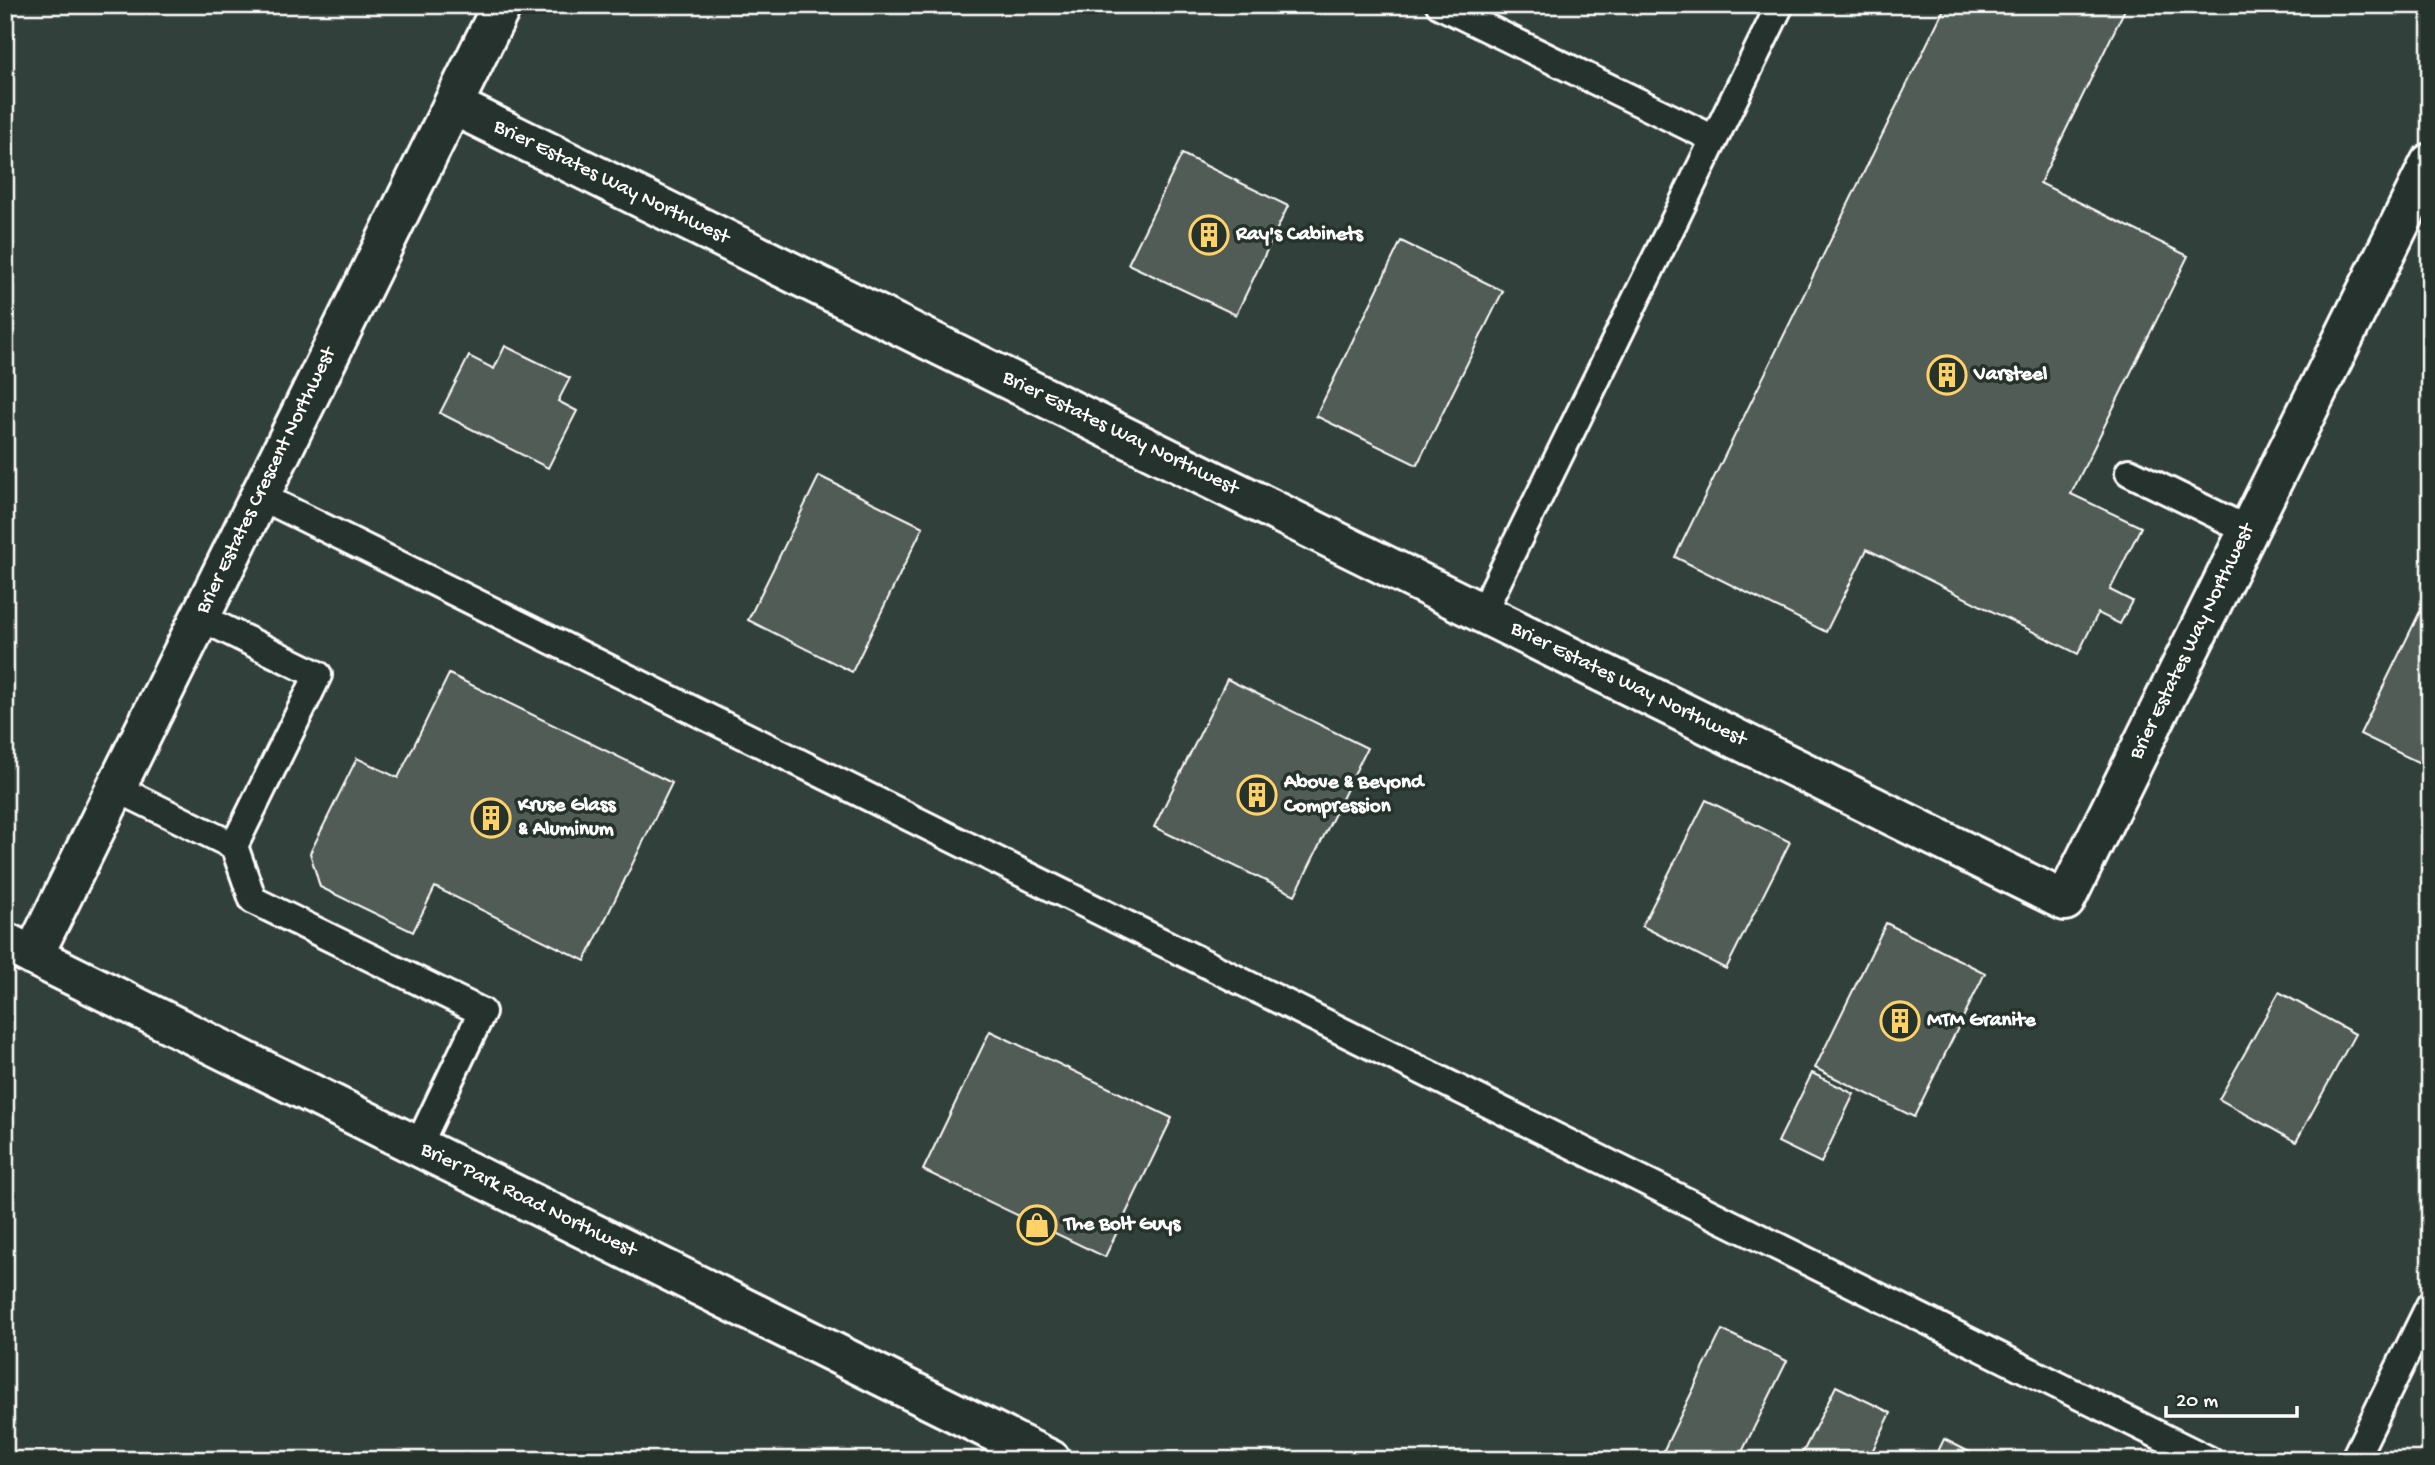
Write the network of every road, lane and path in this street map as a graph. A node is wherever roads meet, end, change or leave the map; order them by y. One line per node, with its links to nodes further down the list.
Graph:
1 (502, 5): 4 (street, Brier Estates Crescent Northwest)
2 (1440, 5): 5 (lane)
3 (1780, 5): 5 (lane)
4 (453, 105): 8 (street, Brier Estates Crescent Northwest); 10 (street, Brier Estates Way Northwest)
5 (1714, 139): 10 (lane)
6 (2430, 163): 9 (street, Brier Estates Way Northwest)
7 (2129, 472): 9 (lane)
8 (260, 496): 11 (street, Brier Estates Crescent Northwest); 18 (lane)
9 (2248, 530): 10 (street, Brier Estates Way Northwest)
10 (1482, 613)
11 (200, 617): 12 (street, Brier Estates Crescent Northwest); 13 (lane)
12 (116, 788): 13 (lane); 14 (street, Brier Estates Crescent Northwest)
13 (234, 846): 15 (lane)
14 (19, 949): 15 (street, Brier Park Road Northwest)
15 (418, 1146): 17 (street, Brier Park Road Northwest)
16 (2430, 1305): 19 (lane)
17 (1051, 1460)
18 (2209, 1460)
19 (2354, 1460)

